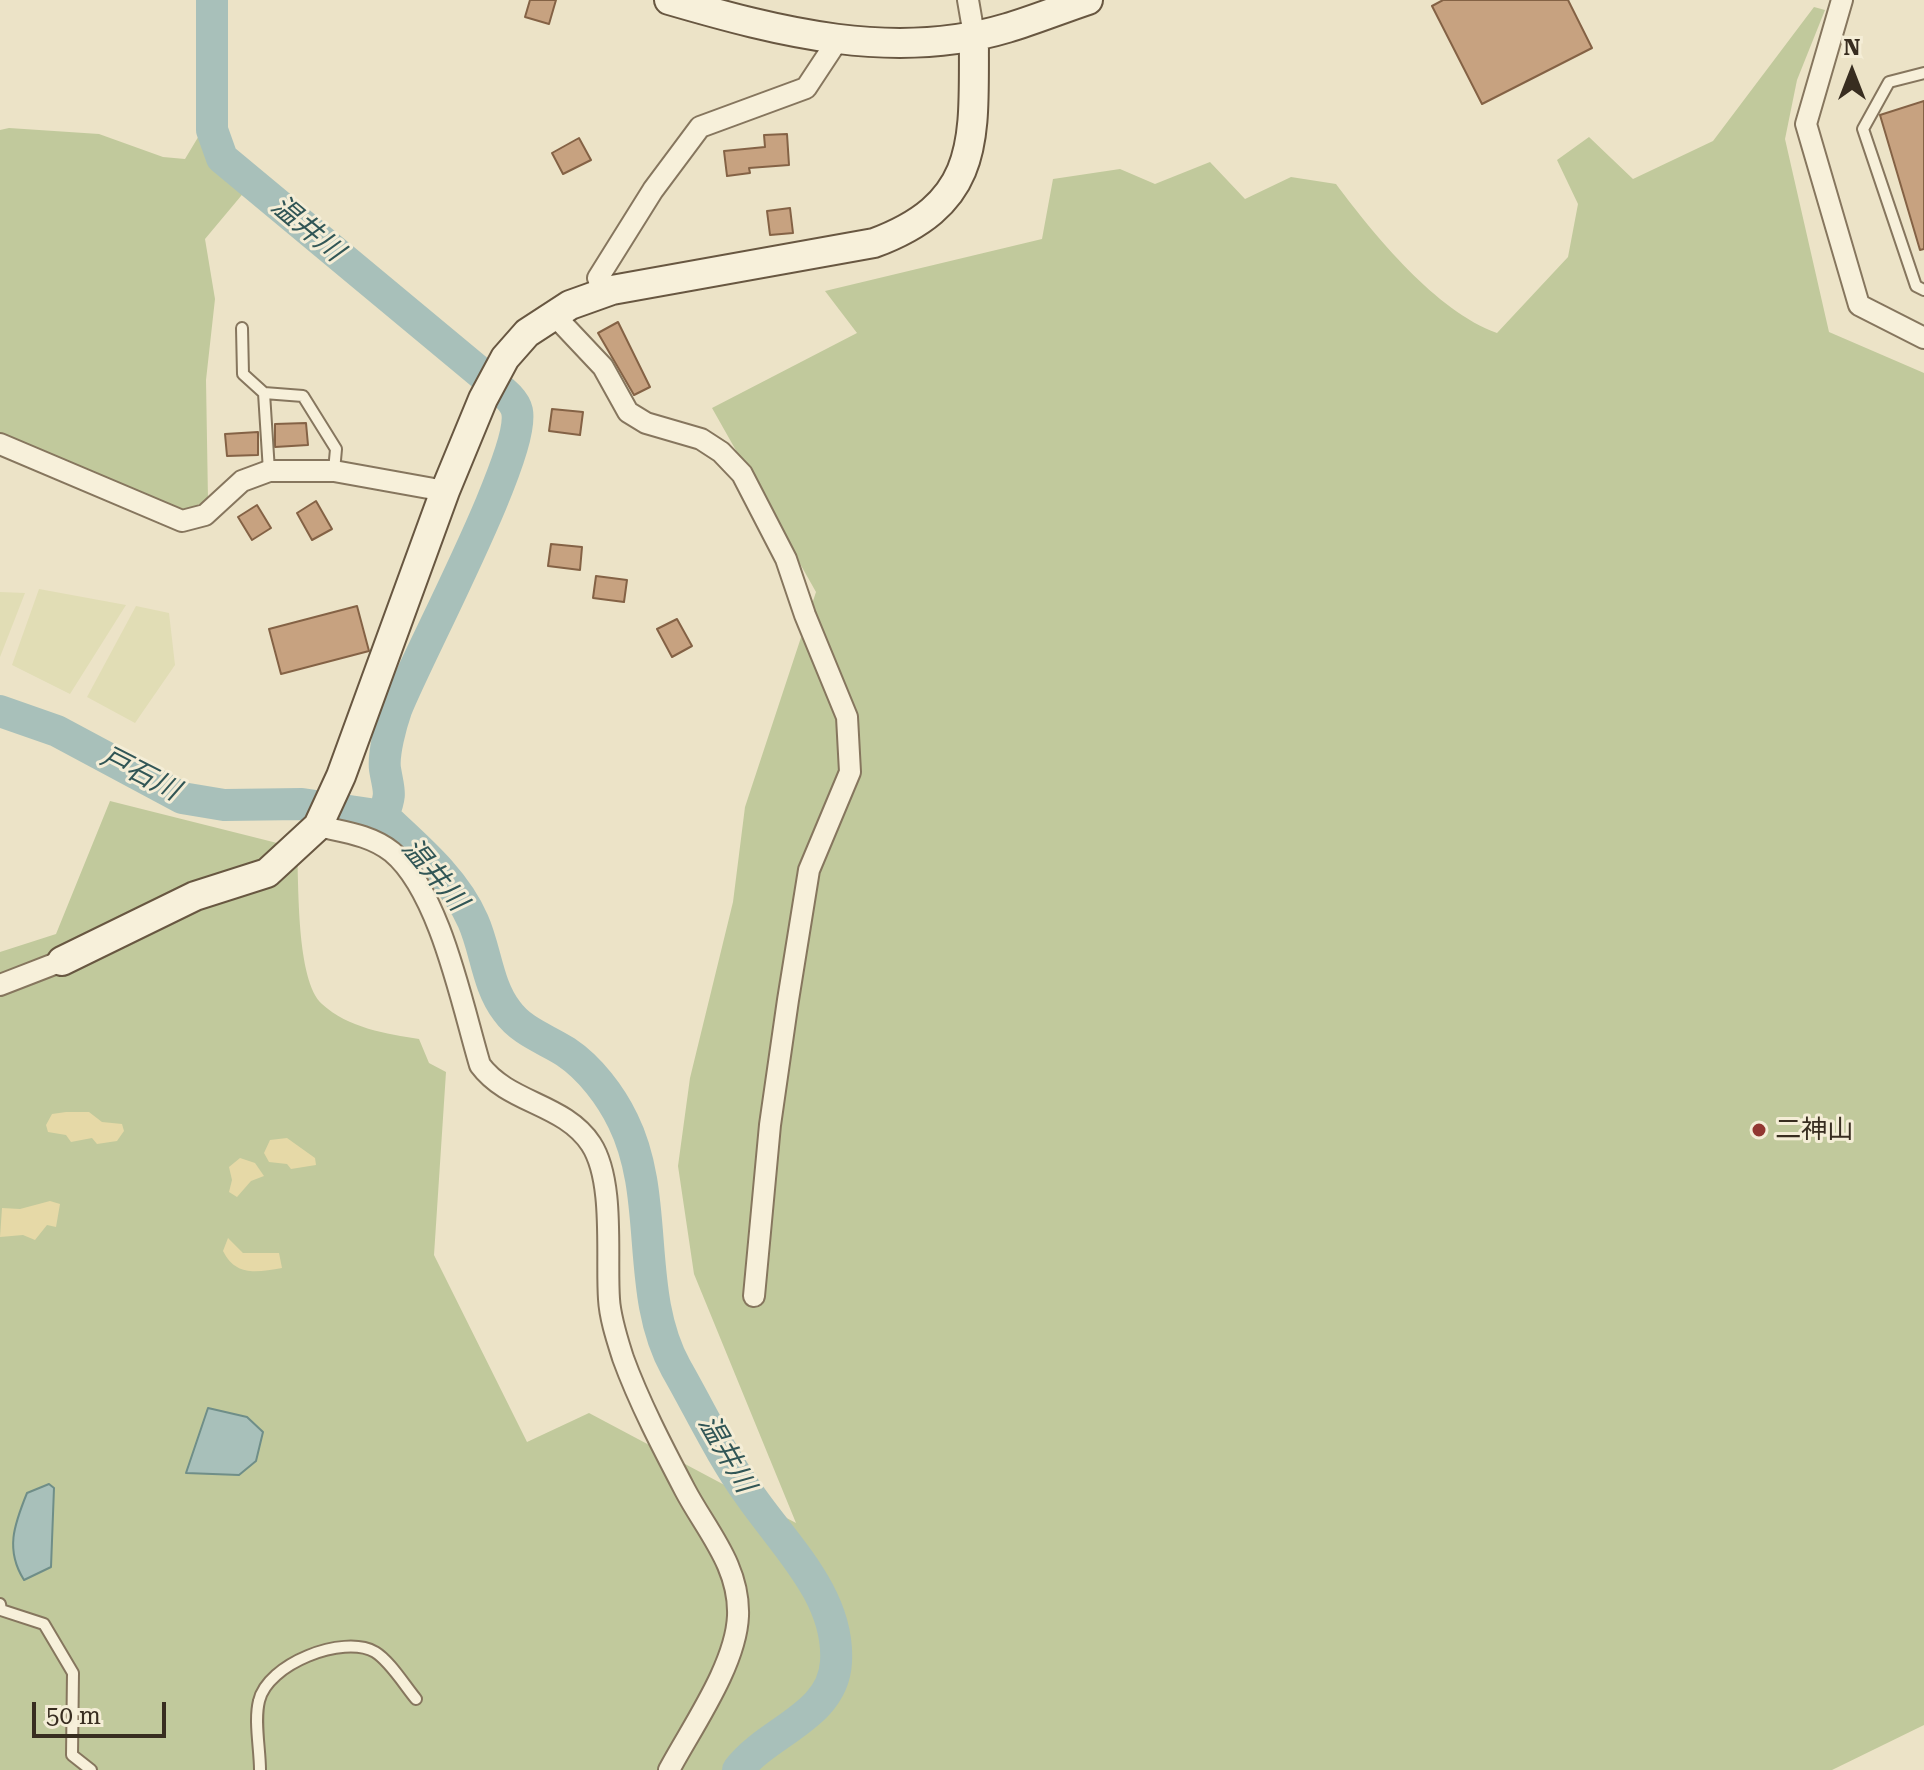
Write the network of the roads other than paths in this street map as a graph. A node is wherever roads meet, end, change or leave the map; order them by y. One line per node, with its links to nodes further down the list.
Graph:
1 (669, 0): 6 (street)
2 (968, 0): 5 (street)
3 (1088, 0): 5 (street)
4 (1842, 0): 12 (street)
5 (974, 35): 6 (street); 9 (street)
6 (837, 41): 9 (street)
7 (1924, 73): 8 (lane)
8 (1924, 290)
9 (603, 292): 10 (street)
10 (554, 315): 17 (street); 21 (street)
11 (242, 328): 13 (lane)
12 (1924, 338)
13 (264, 393): 15 (lane); 16 (lane)
14 (0, 444): 15 (street)
15 (269, 471): 16 (street)
16 (334, 471): 17 (street)
17 (445, 491): 18 (street)
18 (318, 826): 19 (street); 26 (street)
19 (62, 961): 20 (street)
20 (0, 985)
21 (754, 1296)
22 (0, 1604): 24 (lane)
23 (416, 1699): 25 (lane)
24 (91, 1770)
25 (260, 1770)
26 (669, 1770)

